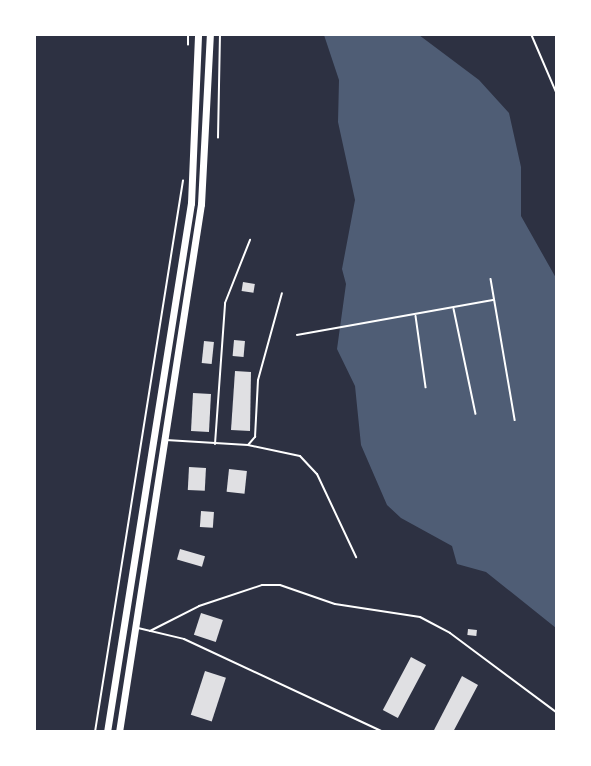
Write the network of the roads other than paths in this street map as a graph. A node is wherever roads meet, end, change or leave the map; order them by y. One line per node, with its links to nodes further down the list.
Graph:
1 (198, 34): 7 (main road)
2 (210, 34): 8 (main road)
3 (531, 34): 4 (lane)
4 (556, 93)
5 (250, 240): 9 (lane)
6 (282, 293): 10 (lane)
7 (154, 438): 8 (main road); 12 (main road)
8 (165, 440): 9 (lane); 13 (main road)
9 (215, 444): 10 (lane)
10 (248, 445): 11 (lane)
11 (356, 557)
12 (124, 625): 13 (main road); 16 (main road)
13 (136, 628): 14 (lane); 17 (main road)
14 (150, 631): 15 (lane); 18 (lane)
15 (556, 712)
16 (107, 732)
17 (119, 732)
18 (383, 732)

